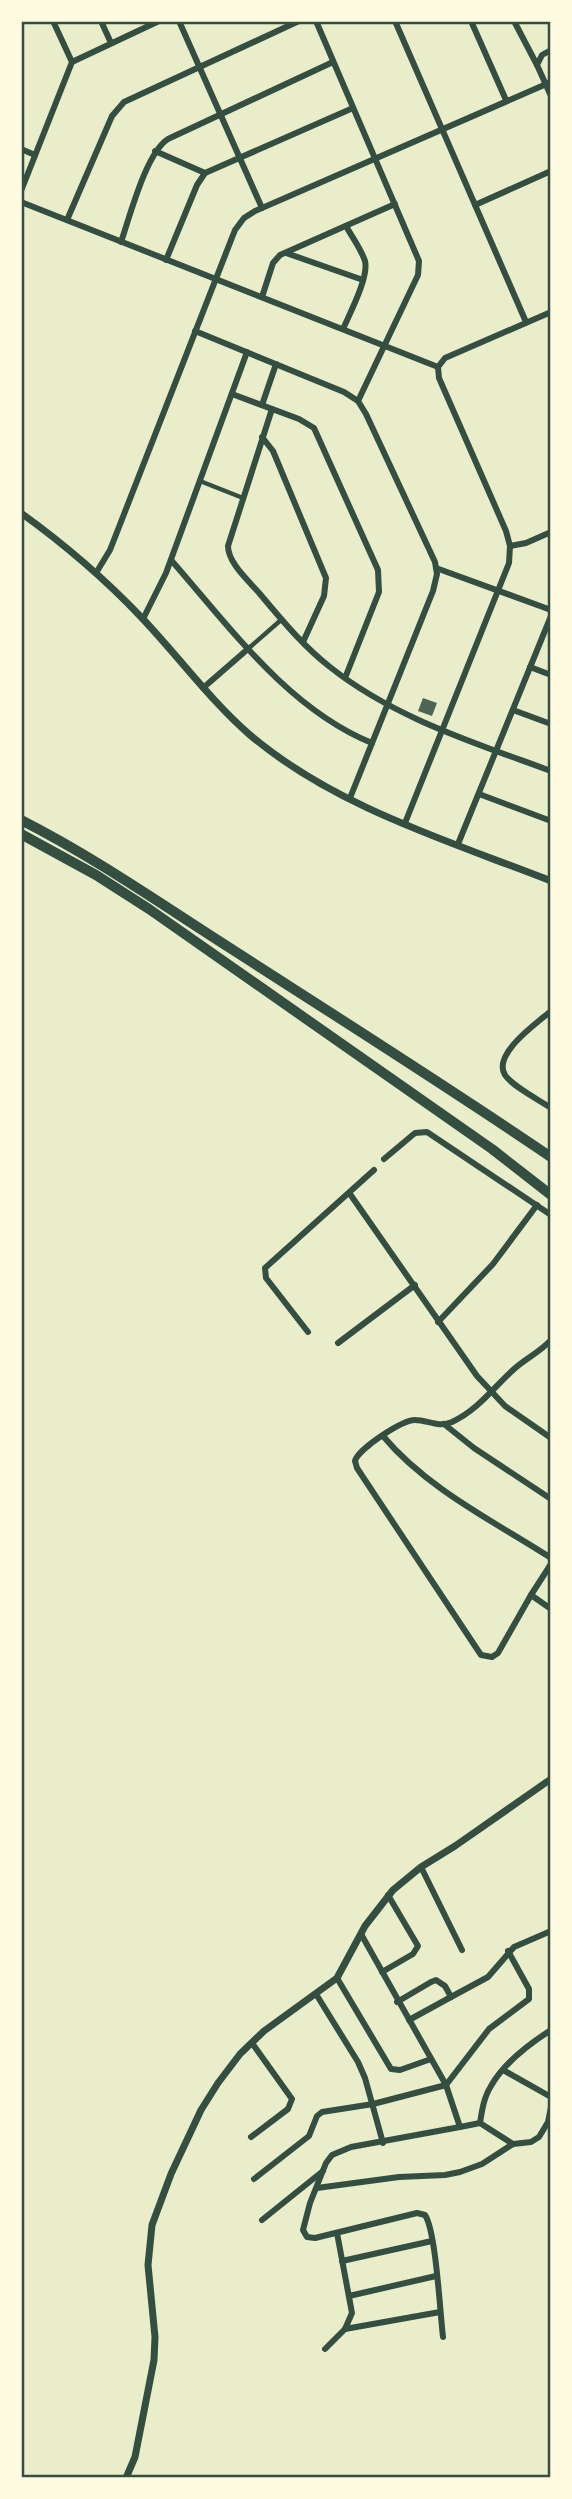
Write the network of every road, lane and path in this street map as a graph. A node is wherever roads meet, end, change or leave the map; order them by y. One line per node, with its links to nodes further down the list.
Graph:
1 (53, 21): 12 (street)
2 (101, 21): 10 (street)
3 (159, 21): 10 (street)
4 (178, 21): 15 (street)
5 (299, 21): 15 (street)
6 (316, 21): 13 (street)
7 (395, 21): 21 (street)
8 (471, 21): 18 (street)
9 (514, 21): 14 (street)
10 (111, 43): 12 (street)
11 (551, 50): 14 (street)
12 (72, 62): 24 (street)
13 (333, 62): 19 (street); 20 (street)
14 (537, 65): 16 (street)
15 (199, 67): 20 (street); 34 (street)
16 (548, 83): 17 (street); 18 (street)
17 (551, 96)
18 (506, 100): 21 (street)
19 (353, 108): 25 (street); 26 (street)
20 (220, 114): 23 (street); 25 (street)
21 (443, 129): 26 (street); 32 (street)
22 (21, 149): 24 (street)
23 (155, 151): 28 (street); 36 (street)
24 (35, 155): 29 (street)
25 (239, 158): 28 (street); 33 (street)
26 (375, 159): 31 (street); 33 (street)
27 (551, 171): 32 (street)
28 (205, 173): 38 (street)
29 (21, 191)
30 (21, 202): 34 (street)
31 (395, 204): 35 (street); 46 (street)
32 (475, 205): 43 (street)
33 (262, 208): 39 (street)
34 (67, 220): 36 (street)
35 (346, 226): 37 (street); 40 (street)
36 (121, 242): 38 (street)
37 (285, 253): 40 (street); 41 (street)
38 (166, 260): 39 (street)
39 (216, 279): 41 (street); 45 (street)
40 (363, 280): 44 (street)
41 (262, 297): 44 (street)
42 (551, 312): 43 (street)
43 (526, 322): 49 (street)
44 (343, 329): 46 (street)
45 (195, 331): 47 (street); 62 (street)
46 (386, 346): 49 (street); 51 (street)
47 (247, 352): 48 (street); 50 (street)
48 (276, 364): 51 (street); 52 (street)
49 (438, 367): 59 (street)
50 (232, 394): 52 (street); 55 (street)
51 (358, 401): 61 (street)
52 (262, 405): 53 (street)
53 (272, 409): 54 (street); 72 (street)
54 (262, 437): 56 (street); 68 (street)
55 (200, 481): 56 (street); 60 (street)
56 (244, 498): 67 (street)
57 (21, 513): 62 (street)
58 (551, 532): 59 (street)
59 (510, 546): 63 (street)
60 (171, 560): 66 (street); 69 (street)
61 (436, 568): 63 (street); 74 (street)
62 (96, 573): 66 (street)
63 (498, 590): 64 (street); 77 (street)
64 (551, 610)
65 (551, 616): 70 (street)
66 (143, 619): 73 (street)
67 (281, 620): 68 (street); 69 (street)
68 (303, 642): 72 (street)
69 (248, 648): 73 (street); 78 (street)
70 (530, 667): 71 (street); 75 (street)
71 (551, 675)
72 (345, 677): 74 (street)
73 (203, 688): 82 (street)
74 (388, 705): 77 (street); 78 (street)
75 (513, 710): 76 (street); 79 (street)
76 (551, 724)
77 (442, 730): 79 (street); 85 (street)
78 (372, 743): 82 (street)
79 (496, 751): 80 (street); 81 (street)
80 (551, 771)
81 (479, 794): 84 (street); 87 (street)
82 (349, 798): 85 (street)
83 (21, 820): 93 (highway)
84 (551, 821)
85 (405, 823): 87 (street)
86 (21, 834): 97 (highway)
87 (458, 844): 88 (street)
88 (551, 881)
89 (551, 1011): 90 (street)
90 (543, 1018): 91 (street); 92 (street)
91 (551, 1024)
92 (551, 1108)
93 (551, 1157)
94 (384, 1159): 98 (street)
95 (374, 1170): 96 (street)
96 (350, 1194): 100 (street); 102 (street)
97 (551, 1195)
98 (537, 1205): 99 (street); 101 (street)
99 (551, 1215)
100 (415, 1285): 101 (street); 104 (street)
101 (438, 1322): 105 (street)
102 (308, 1332)
103 (551, 1340): 105 (street)
104 (338, 1343)
105 (492, 1393): 106 (street); 108 (street)
106 (444, 1424): 107 (street); 109 (street)
107 (383, 1436): 110 (street); 112 (street)
108 (551, 1438)
109 (551, 1499)
110 (551, 1558)
111 (551, 1564): 112 (street)
112 (531, 1595): 113 (street)
113 (551, 1609)
114 (551, 1780): 115 (street)
115 (421, 1867): 116 (street); 119 (street)
116 (388, 1895): 118 (street); 121 (street)
117 (551, 1931): 120 (street)
118 (361, 1934): 121 (street); 122 (street)
119 (462, 1950)
120 (508, 1951): 124 (street); 131 (street)
121 (382, 1972): 125 (street)
122 (337, 1978): 123 (street); 129 (street)
123 (316, 1994): 128 (street); 133 (street)
124 (452, 1997): 125 (street); 126 (street)
125 (397, 2001): 126 (street)
126 (408, 2021): 129 (street)
127 (551, 2030): 130 (street)
128 (252, 2043): 138 (street); 154 (street)
129 (431, 2059): 131 (street)
130 (503, 2070): 132 (street); 136 (street)
131 (446, 2085): 133 (street); 137 (street)
132 (551, 2097)
133 (373, 2104): 139 (street); 142 (street)
134 (551, 2107): 135 (street)
135 (549, 2121): 140 (street)
136 (480, 2123): 137 (street); 140 (street)
137 (460, 2127): 139 (street)
138 (251, 2137)
139 (383, 2143): 141 (street)
140 (513, 2144): 143 (street)
141 (323, 2171): 143 (street); 144 (street)
142 (254, 2179)
143 (317, 2188): 145 (street)
144 (262, 2220)
145 (337, 2233): 146 (street); 147 (street)
146 (432, 2241): 147 (street); 148 (street)
147 (342, 2261): 149 (street)
148 (436, 2276): 149 (street); 150 (street)
149 (349, 2296): 151 (street)
150 (440, 2312): 151 (street); 152 (street)
151 (345, 2329): 153 (street)
152 (443, 2337)
153 (325, 2349)
154 (125, 2478)

